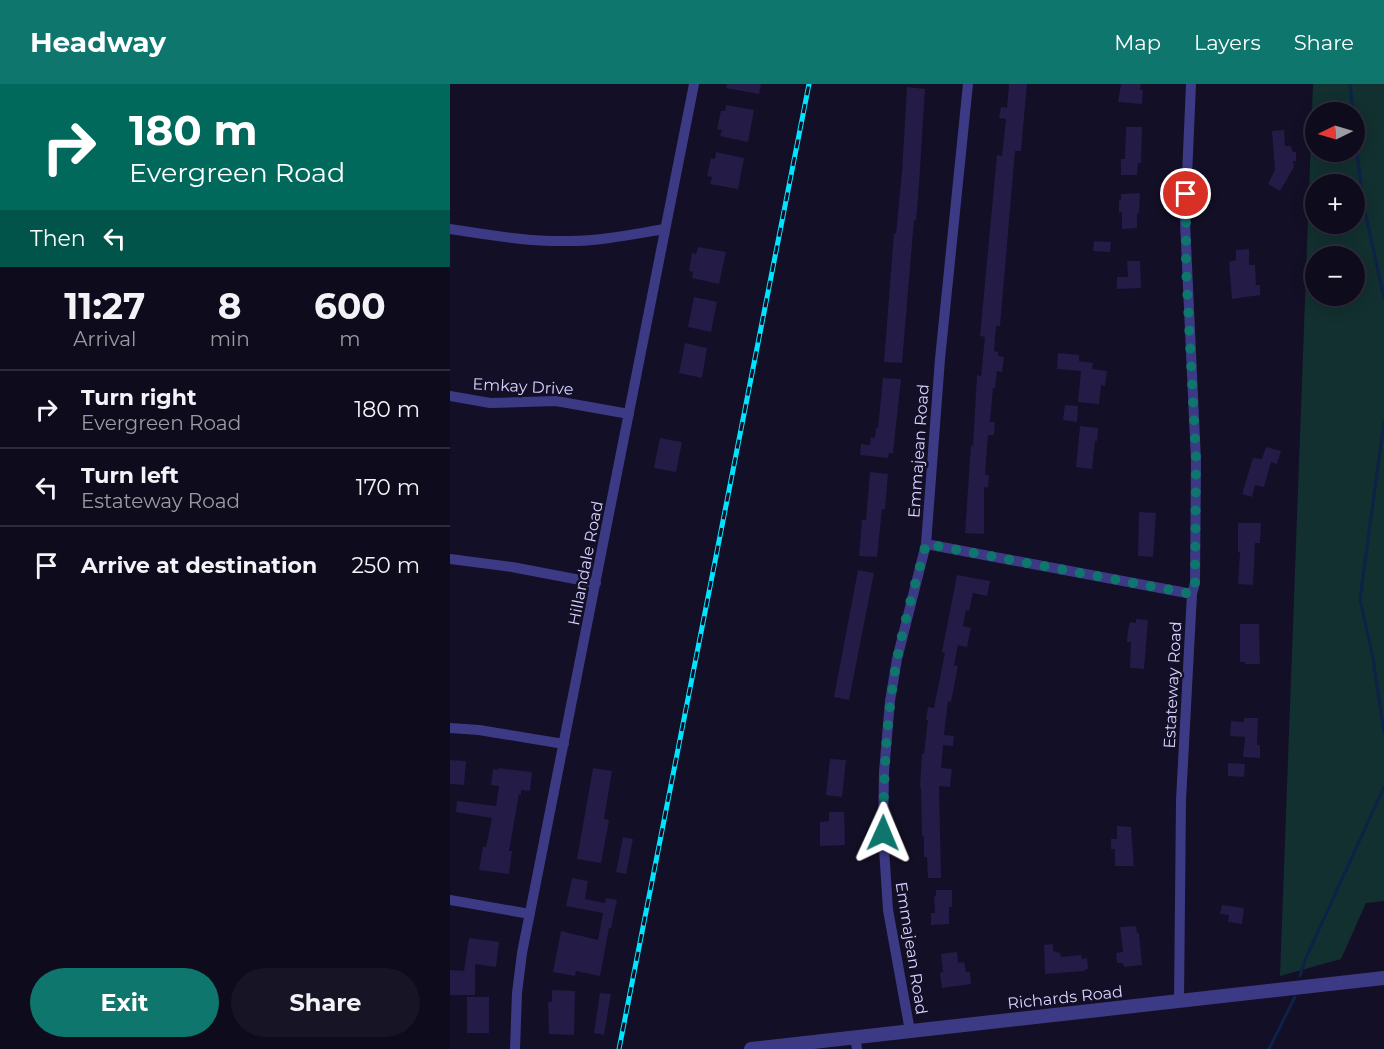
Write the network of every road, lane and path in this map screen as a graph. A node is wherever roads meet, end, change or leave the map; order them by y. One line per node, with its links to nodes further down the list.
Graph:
1 (694, 84): 5 (street, Hillandale Road)
2 (968, 84): 8 (street, Emmajean Road)
3 (1191, 84): 11 (street, Estateway Road)
4 (450, 229): 5 (street)
5 (665, 229): 7 (street, Hillandale Road)
6 (450, 396): 7 (street, Emkay Drive)
7 (629, 414): 10 (street, Hillandale Road)
8 (926, 544): 11 (street); 18 (street, Emmajean Road)
9 (450, 559): 10 (street)
10 (596, 583): 13 (street, Hillandale Road)
11 (1192, 594): 17 (street, Estateway Road)
12 (450, 728): 13 (street)
13 (564, 744): 15 (street, Hillandale Road)
14 (450, 900): 15 (street)
15 (530, 914): 20 (street, Hillandale Road)
16 (1384, 978): 17 (street, Richards Road)
17 (1179, 1001): 18 (street, Richards Road)
18 (910, 1031): 19 (street, Richards Road)
19 (856, 1043): 21 (street, Richards Road)
20 (514, 1049)
21 (750, 1049)

